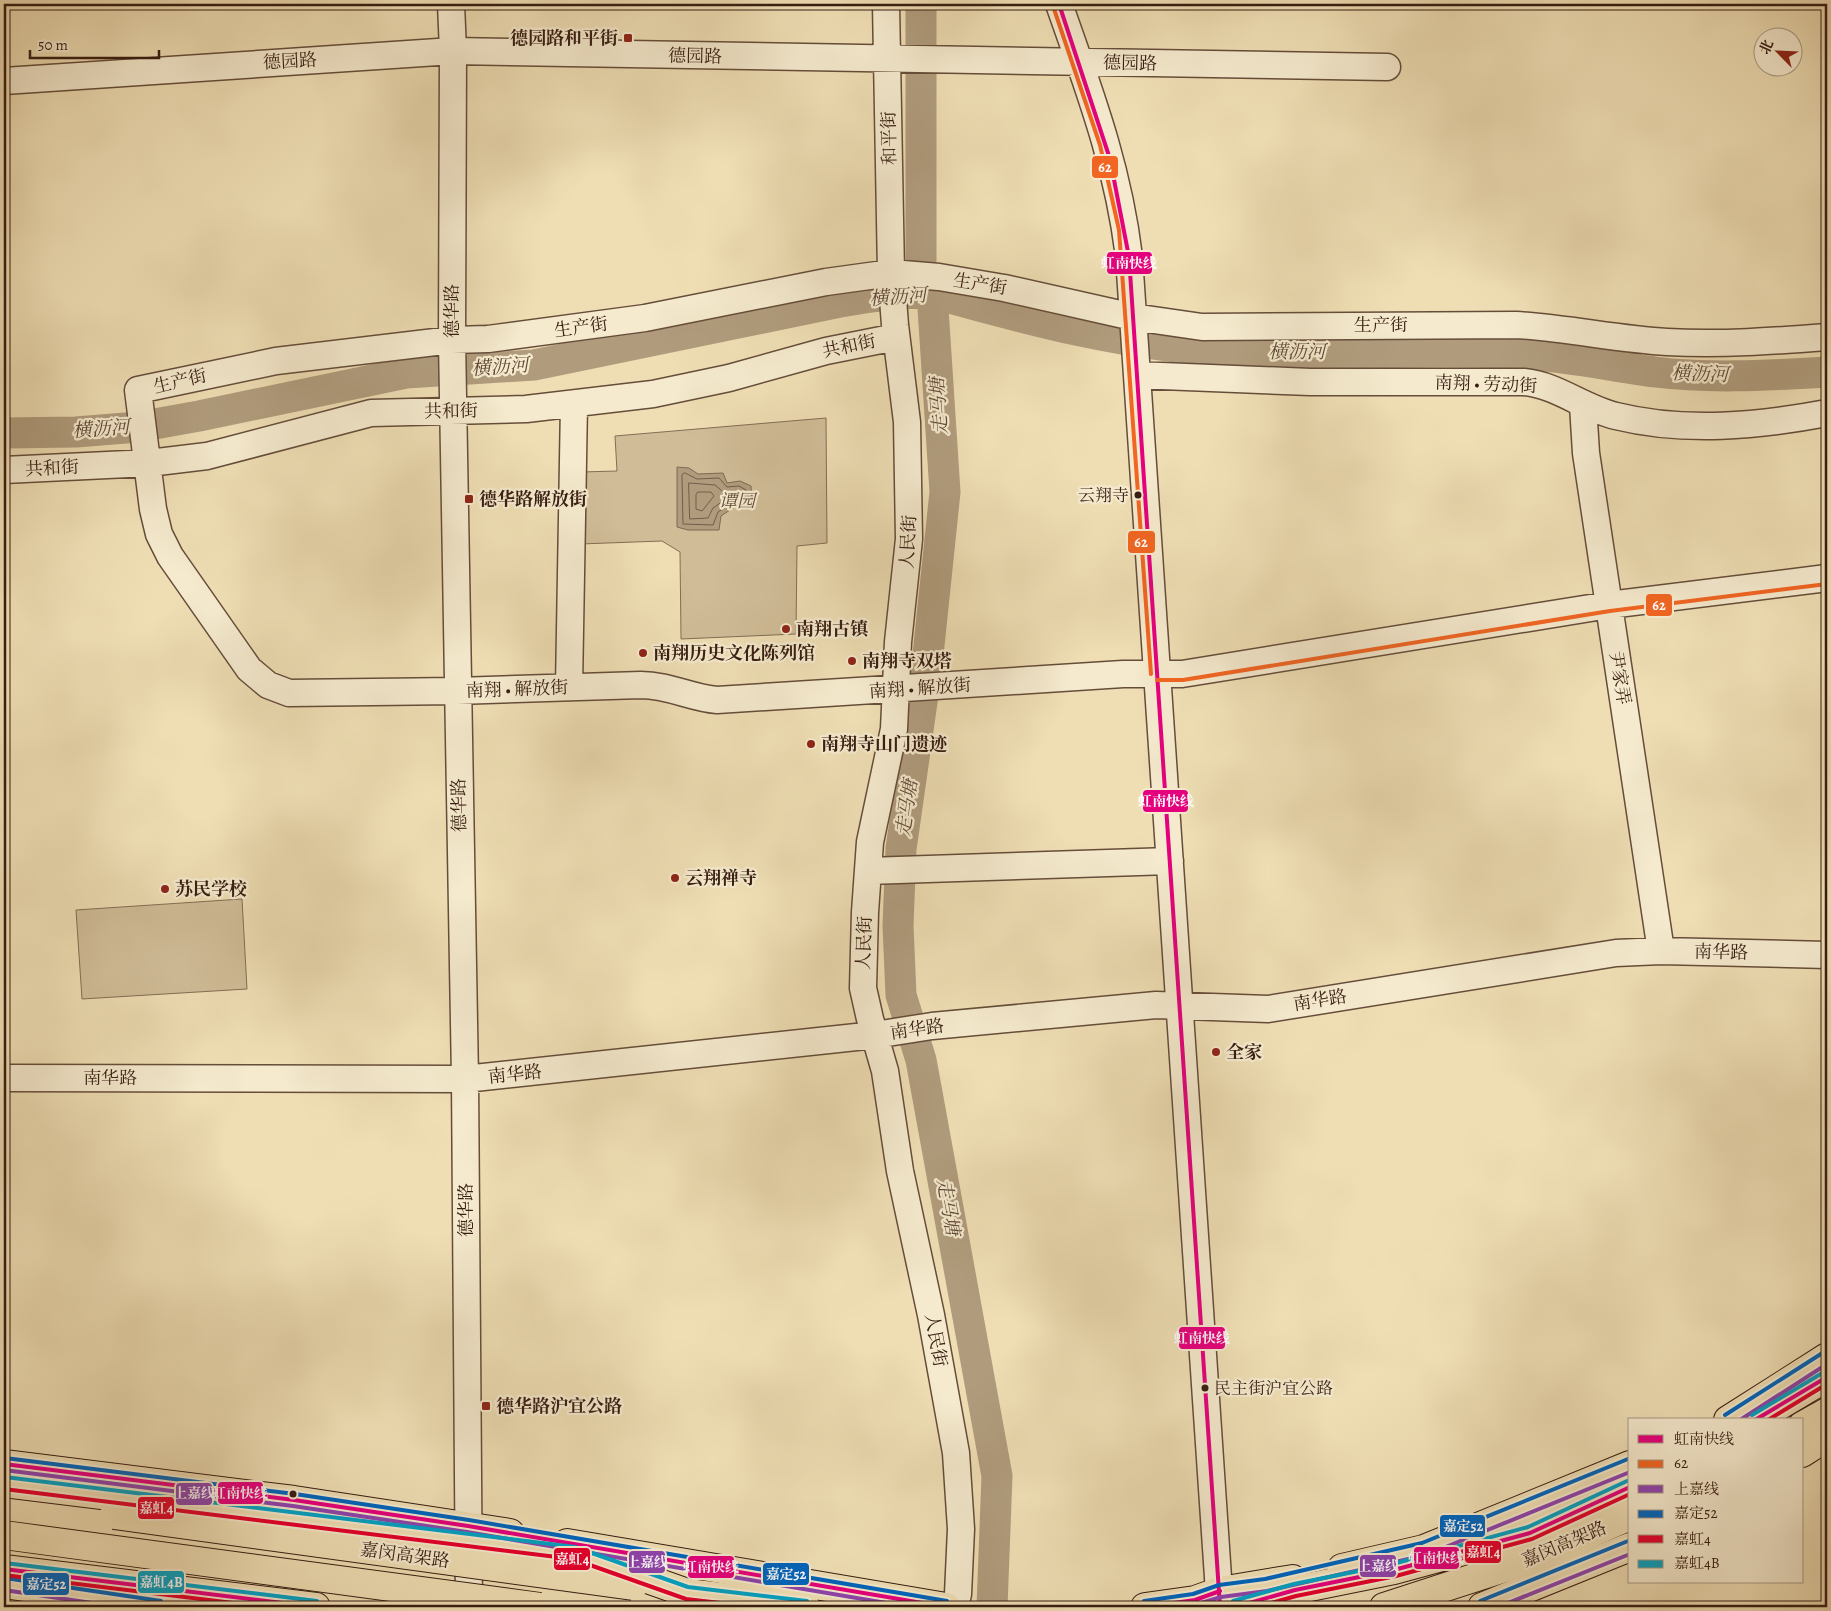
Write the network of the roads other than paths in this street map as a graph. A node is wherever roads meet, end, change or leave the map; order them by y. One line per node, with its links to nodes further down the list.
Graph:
1 (451, 4): 4 (street, 德华路)
2 (886, 4): 5 (street, 和平街)
3 (1059, 4): 6 (street)
4 (453, 51): 5 (street, 德园路); 8 (street, 德园路); 12 (street, 德华路)
5 (911, 60): 6 (street, 德园路); 9 (street, 和平街)
6 (1080, 63): 7 (street, 德园路); 10 (street)
7 (1387, 67)
8 (4, 81)
9 (897, 297): 10 (street, 生产街); 12 (street, 生产街); 15 (street, 共和街); 25 (street, 人民街)
10 (1133, 317): 11 (street, 生产街); 13 (street)
11 (1827, 337)
12 (452, 340): 14 (street, 生产街); 17 (street, 德华路)
13 (1137, 375): 16 (street, 南翔 • 劳动街); 23 (street)
14 (139, 397): 19 (street, 南翔 • 解放街)
15 (574, 404): 17 (street, 共和街); 24 (street)
16 (1583, 405): 18 (street, 南翔 • 劳动街); 22 (street, 尹家弄)
17 (453, 412): 19 (street, 共和街); 26 (street, 德华路)
18 (1827, 413)
19 (148, 455): 20 (street, 共和街); 26 (street, 南翔 • 解放街)
20 (4, 470)
21 (1827, 578): 22 (street, 南翔 • 解放街)
22 (1608, 605): 23 (street, 南翔 • 解放街); 29 (street, 尹家弄)
23 (1157, 674): 25 (street, 南翔 • 解放街); 27 (street)
24 (569, 687): 25 (street, 南翔 • 解放街); 26 (street, 南翔 • 解放街)
25 (915, 688): 28 (street, 人民街)
26 (457, 691): 34 (street, 德华路)
27 (1170, 861): 28 (street); 31 (street)
28 (887, 871): 32 (street, 人民街)
29 (1661, 951): 30 (street, 南华路); 31 (street, 南华路)
30 (1827, 955)
31 (1180, 1004): 32 (street, 南华路); 55 (street)
32 (884, 1033): 34 (street, 南华路); 62 (street, 人民街)
33 (4, 1078): 34 (street, 南华路)
34 (465, 1079): 49 (street, 德华路)
35 (1827, 1358): 38 (main road)
36 (1827, 1377): 39 (main road)
37 (1827, 1412): 40 (main road)
38 (1731, 1418)
39 (1758, 1418)
40 (1804, 1425)
41 (1827, 1438): 42 (main road)
42 (1804, 1452)
43 (4, 1464): 49 (main road)
44 (1628, 1466): 55 (main road)
45 (4, 1483): 54 (main road, bridge)
46 (1628, 1489): 55 (main road, 嘉闵高架路)
47 (4, 1500): 54 (main road, 嘉闵高架路, bridge)
48 (1628, 1517): 64 (main road, 嘉闵高架路)
49 (468, 1526): 58 (street, 德华路); 61 (main road)
50 (4, 1536): 59 (main road, 嘉闵高架路, bridge)
51 (1628, 1548): 65 (main road)
52 (4, 1570): 57 (main road)
53 (4, 1584): 56 (main road)
54 (687, 1592): 60 (main road, 嘉闵高架路)
55 (1225, 1602): 63 (main road)
56 (160, 1607)
57 (316, 1607)
58 (469, 1607)
59 (540, 1607)
60 (806, 1607)
61 (946, 1607)
62 (955, 1607)
63 (1145, 1607)
64 (1384, 1607)
65 (1482, 1607)

